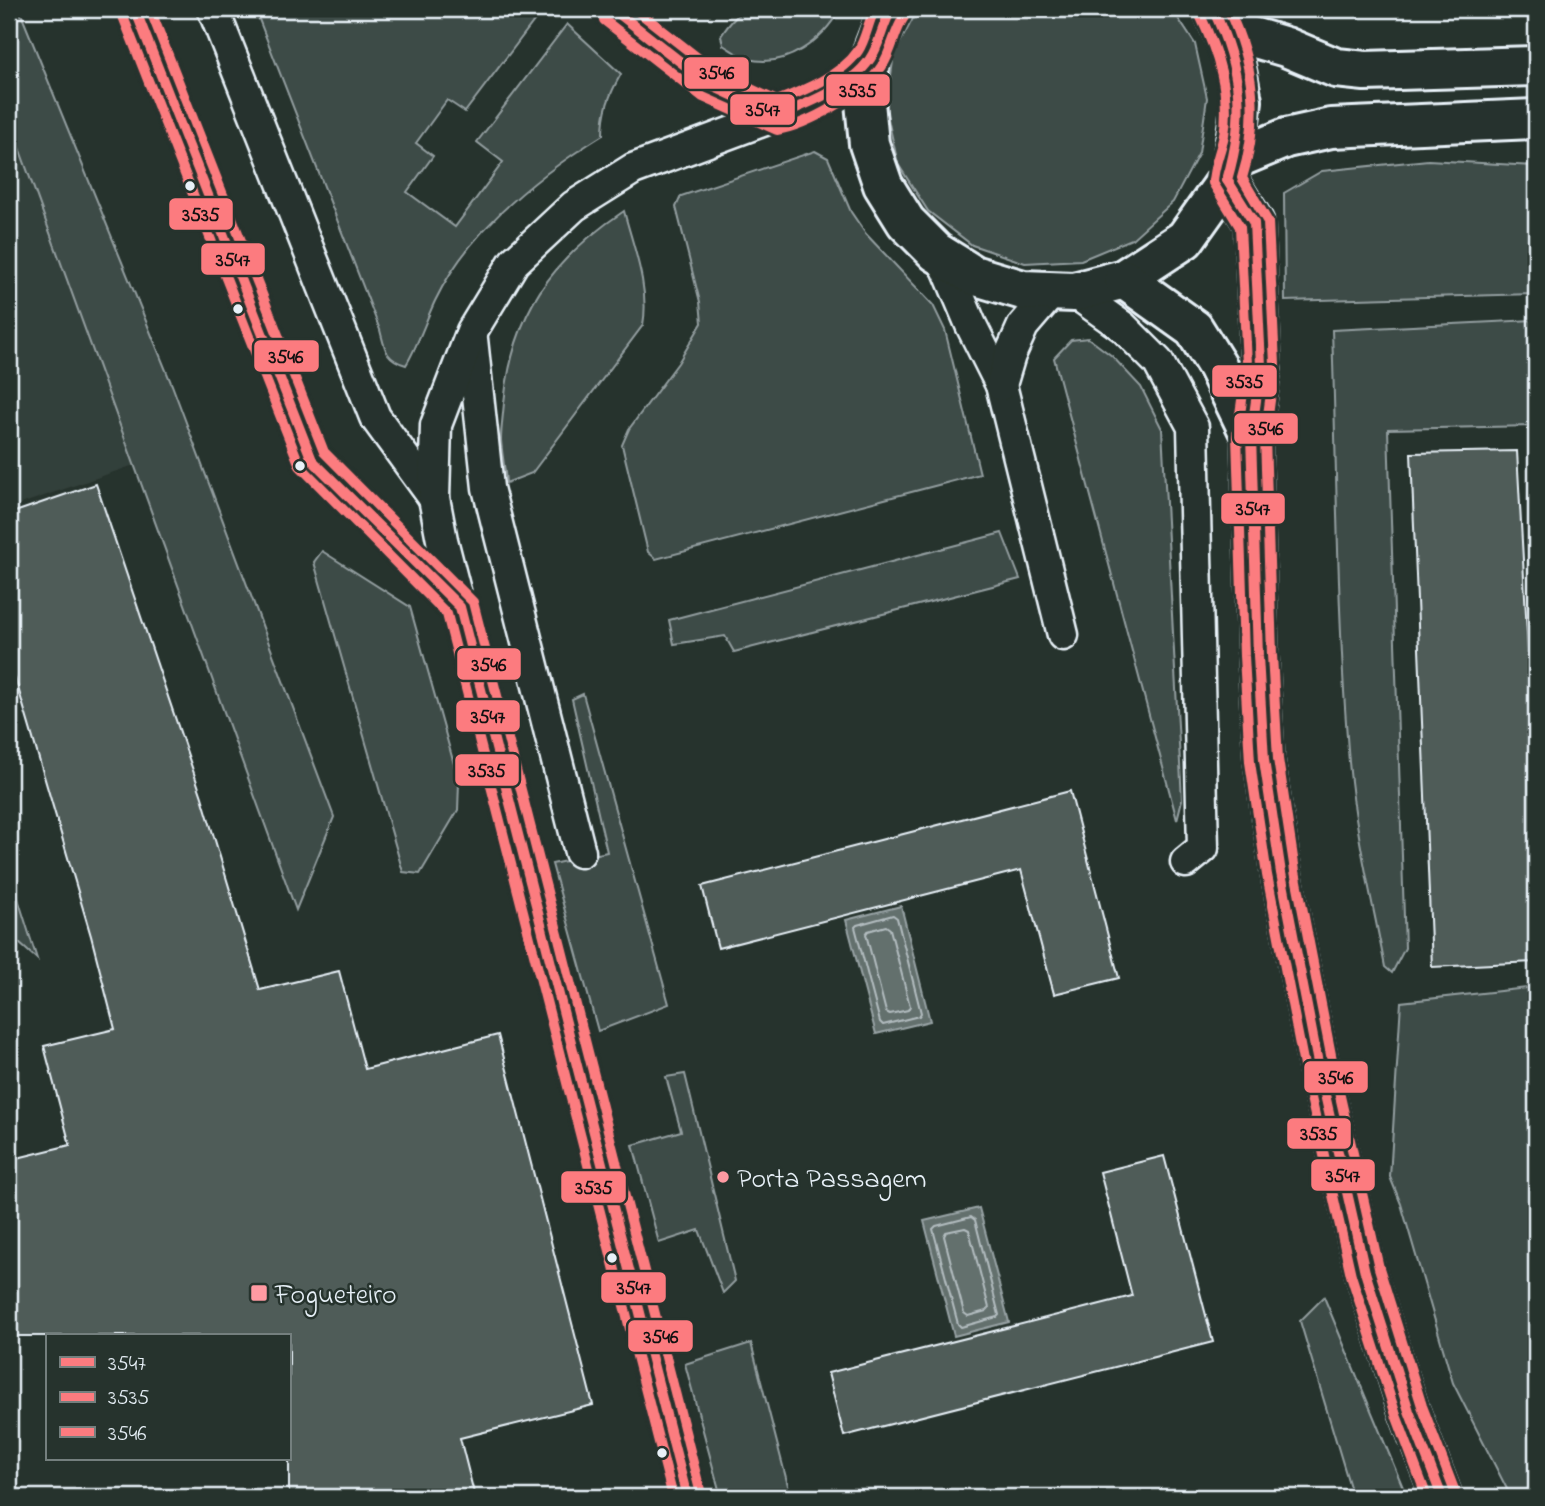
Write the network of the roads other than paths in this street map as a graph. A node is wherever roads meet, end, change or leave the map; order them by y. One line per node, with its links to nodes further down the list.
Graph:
1 (135, 9): 18 (lane)
2 (213, 9): 17 (lane)
3 (613, 9): 8 (lane)
4 (888, 12): 6 (main road)
5 (1218, 15): 7 (main road); 10 (main road)
6 (870, 59): 8 (lane); 11 (main road)
7 (1536, 65)
8 (776, 116): 14 (lane)
9 (1536, 119): 10 (main road)
10 (1230, 170): 12 (main road); 16 (main road)
11 (936, 252): 13 (main road); 15 (lane)
12 (1124, 279): 13 (main road); 16 (main road)
13 (1063, 292): 15 (lane); 21 (lane)
14 (472, 331): 17 (lane); 20 (lane)
15 (1001, 386): 19 (lane)
16 (1251, 436): 23 (main road)
17 (434, 498): 18 (lane)
18 (460, 607): 22 (lane)
19 (1063, 635)
20 (580, 852)
21 (1186, 862)
22 (687, 1497)
23 (1442, 1497)

